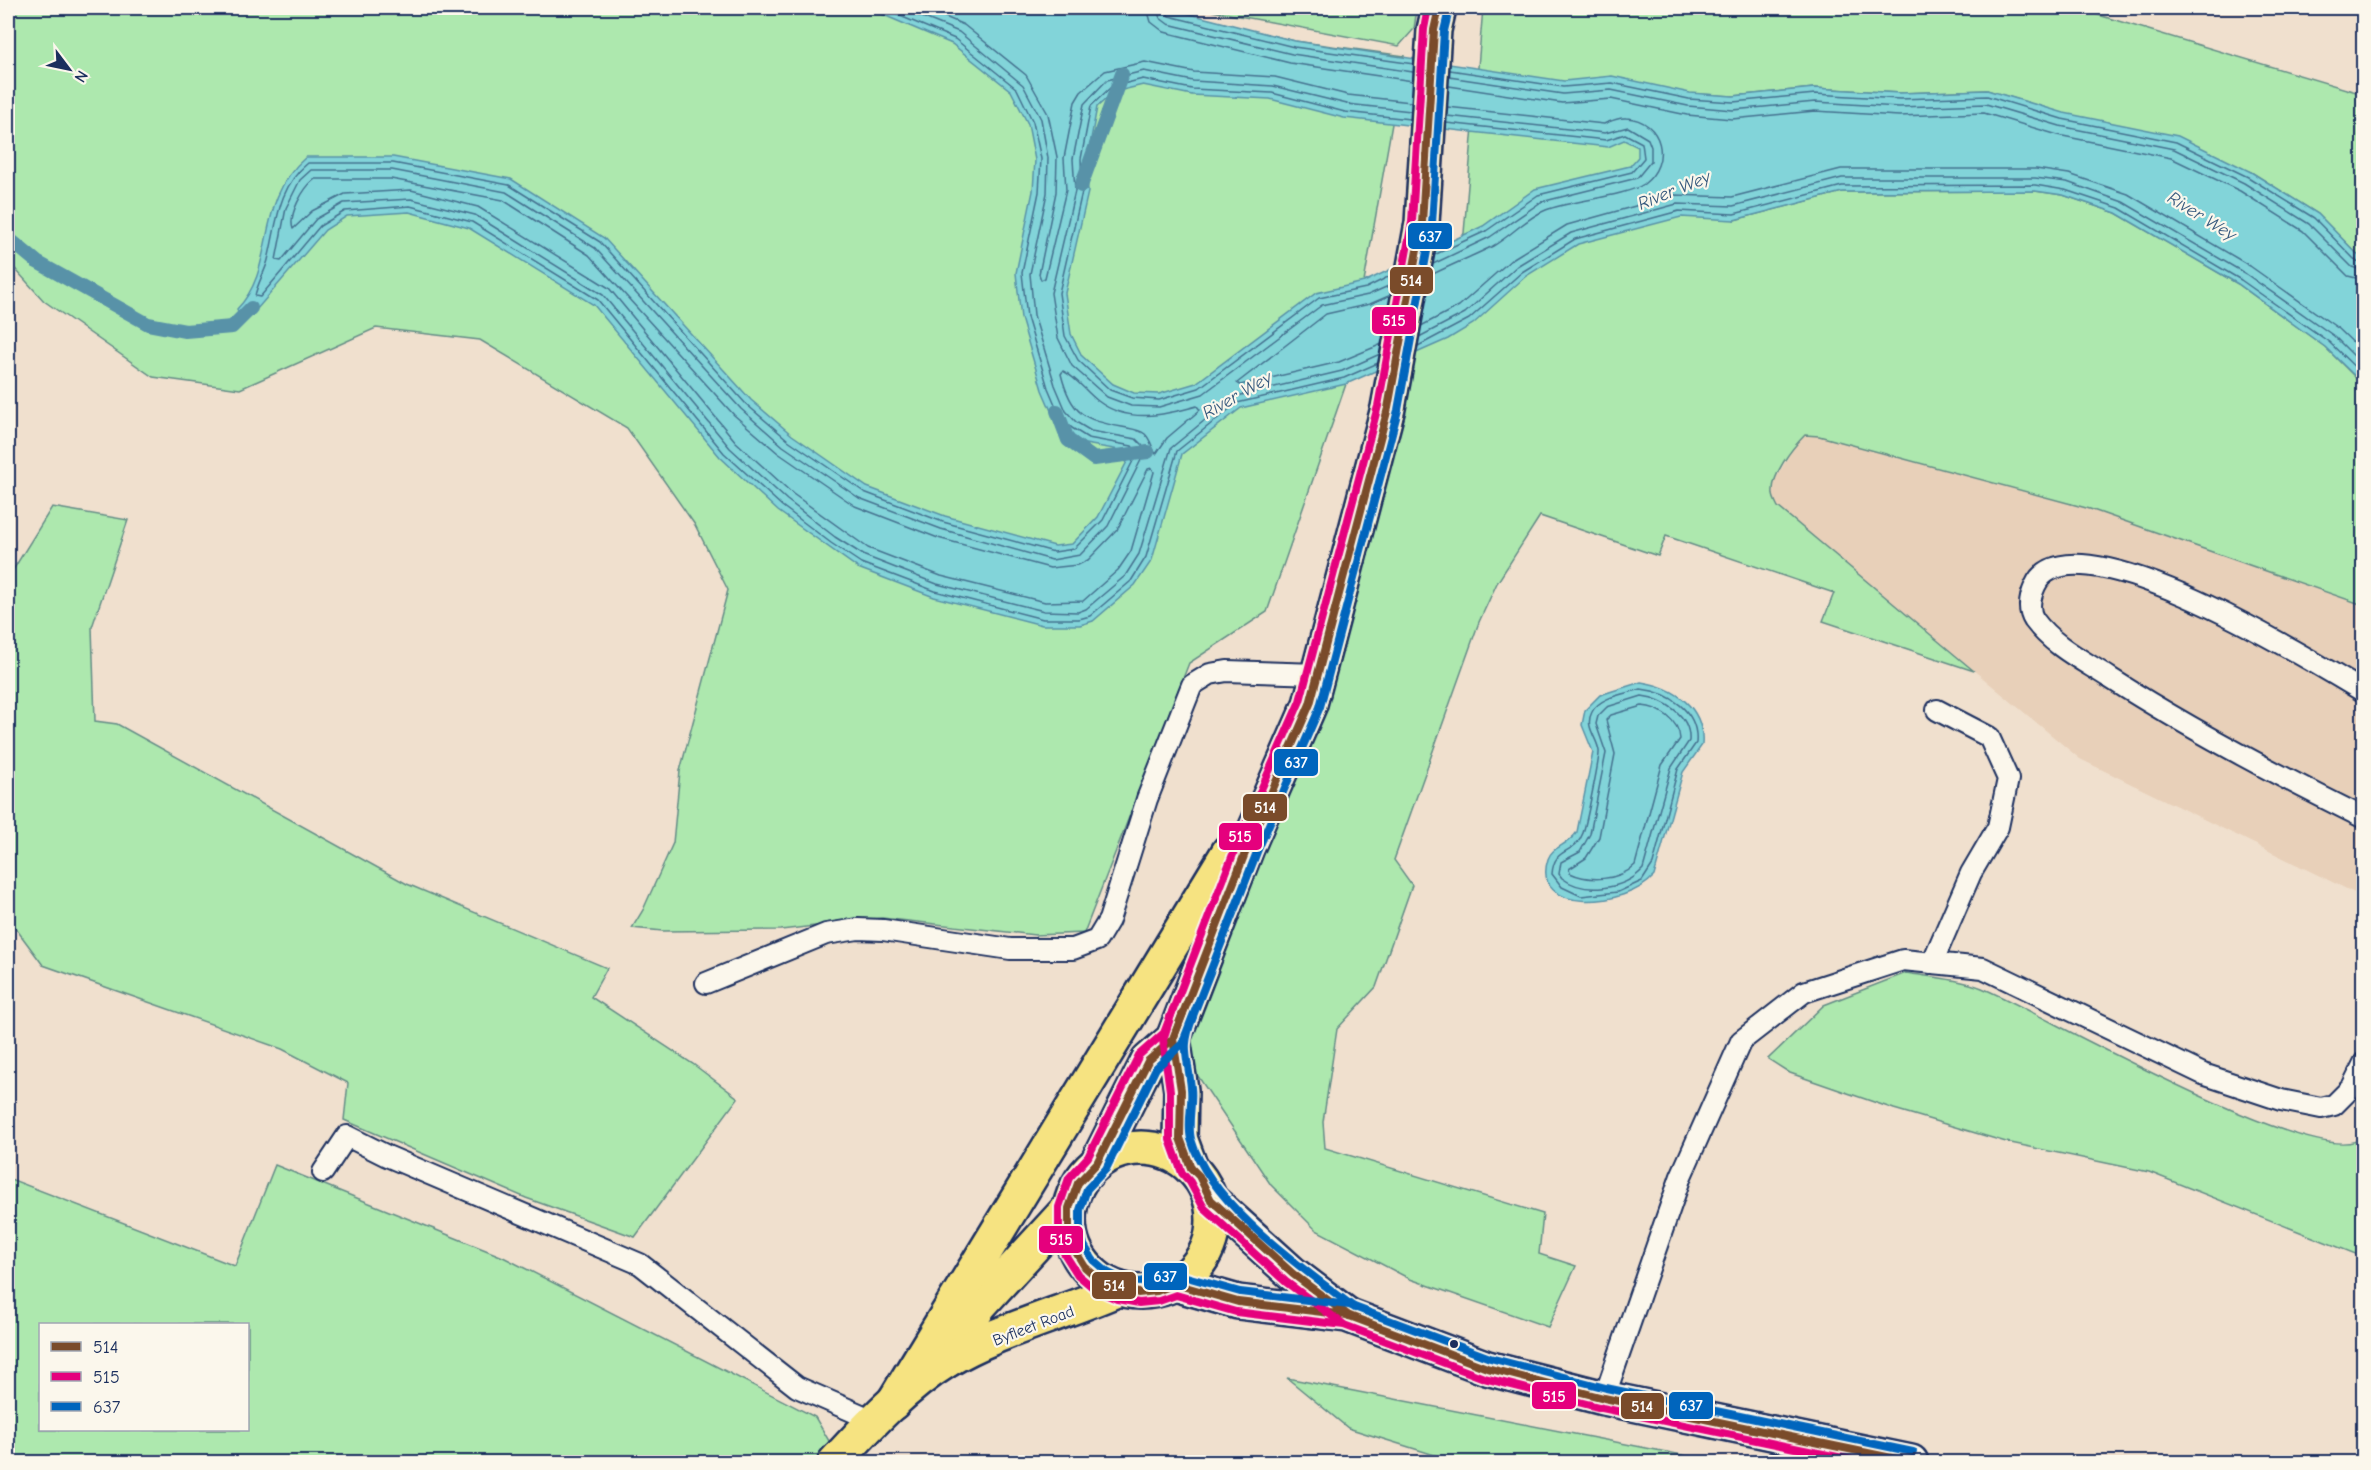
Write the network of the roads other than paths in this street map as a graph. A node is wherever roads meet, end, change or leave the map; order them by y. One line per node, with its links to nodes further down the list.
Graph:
1 (1439, 8): 2 (main road)
2 (1318, 674): 5 (main road); 8 (lane)
3 (2364, 692): 6 (lane)
4 (1937, 710): 7 (lane)
5 (1287, 756): 9 (main road); 21 (main road)
6 (2364, 818)
7 (1932, 963): 10 (lane); 20 (lane)
8 (706, 983)
9 (1173, 1039): 11 (main road); 12 (main road)
10 (2364, 1063)
11 (1096, 1163): 12 (main road); 15 (main road)
12 (1191, 1168): 14 (main road)
13 (323, 1172): 21 (lane)
14 (1211, 1200): 16 (main road); 18 (main road)
15 (1069, 1208): 17 (main road); 19 (main road, Byfleet Road)
16 (1175, 1284): 17 (main road); 18 (main road)
17 (1119, 1289): 19 (main road, Byfleet Road)
18 (1347, 1315): 20 (main road)
19 (946, 1361): 21 (main road, Byfleet Road)
20 (1604, 1398): 23 (main road)
21 (884, 1412): 22 (main road, Byfleet Road)
22 (835, 1462)
23 (1911, 1462)

